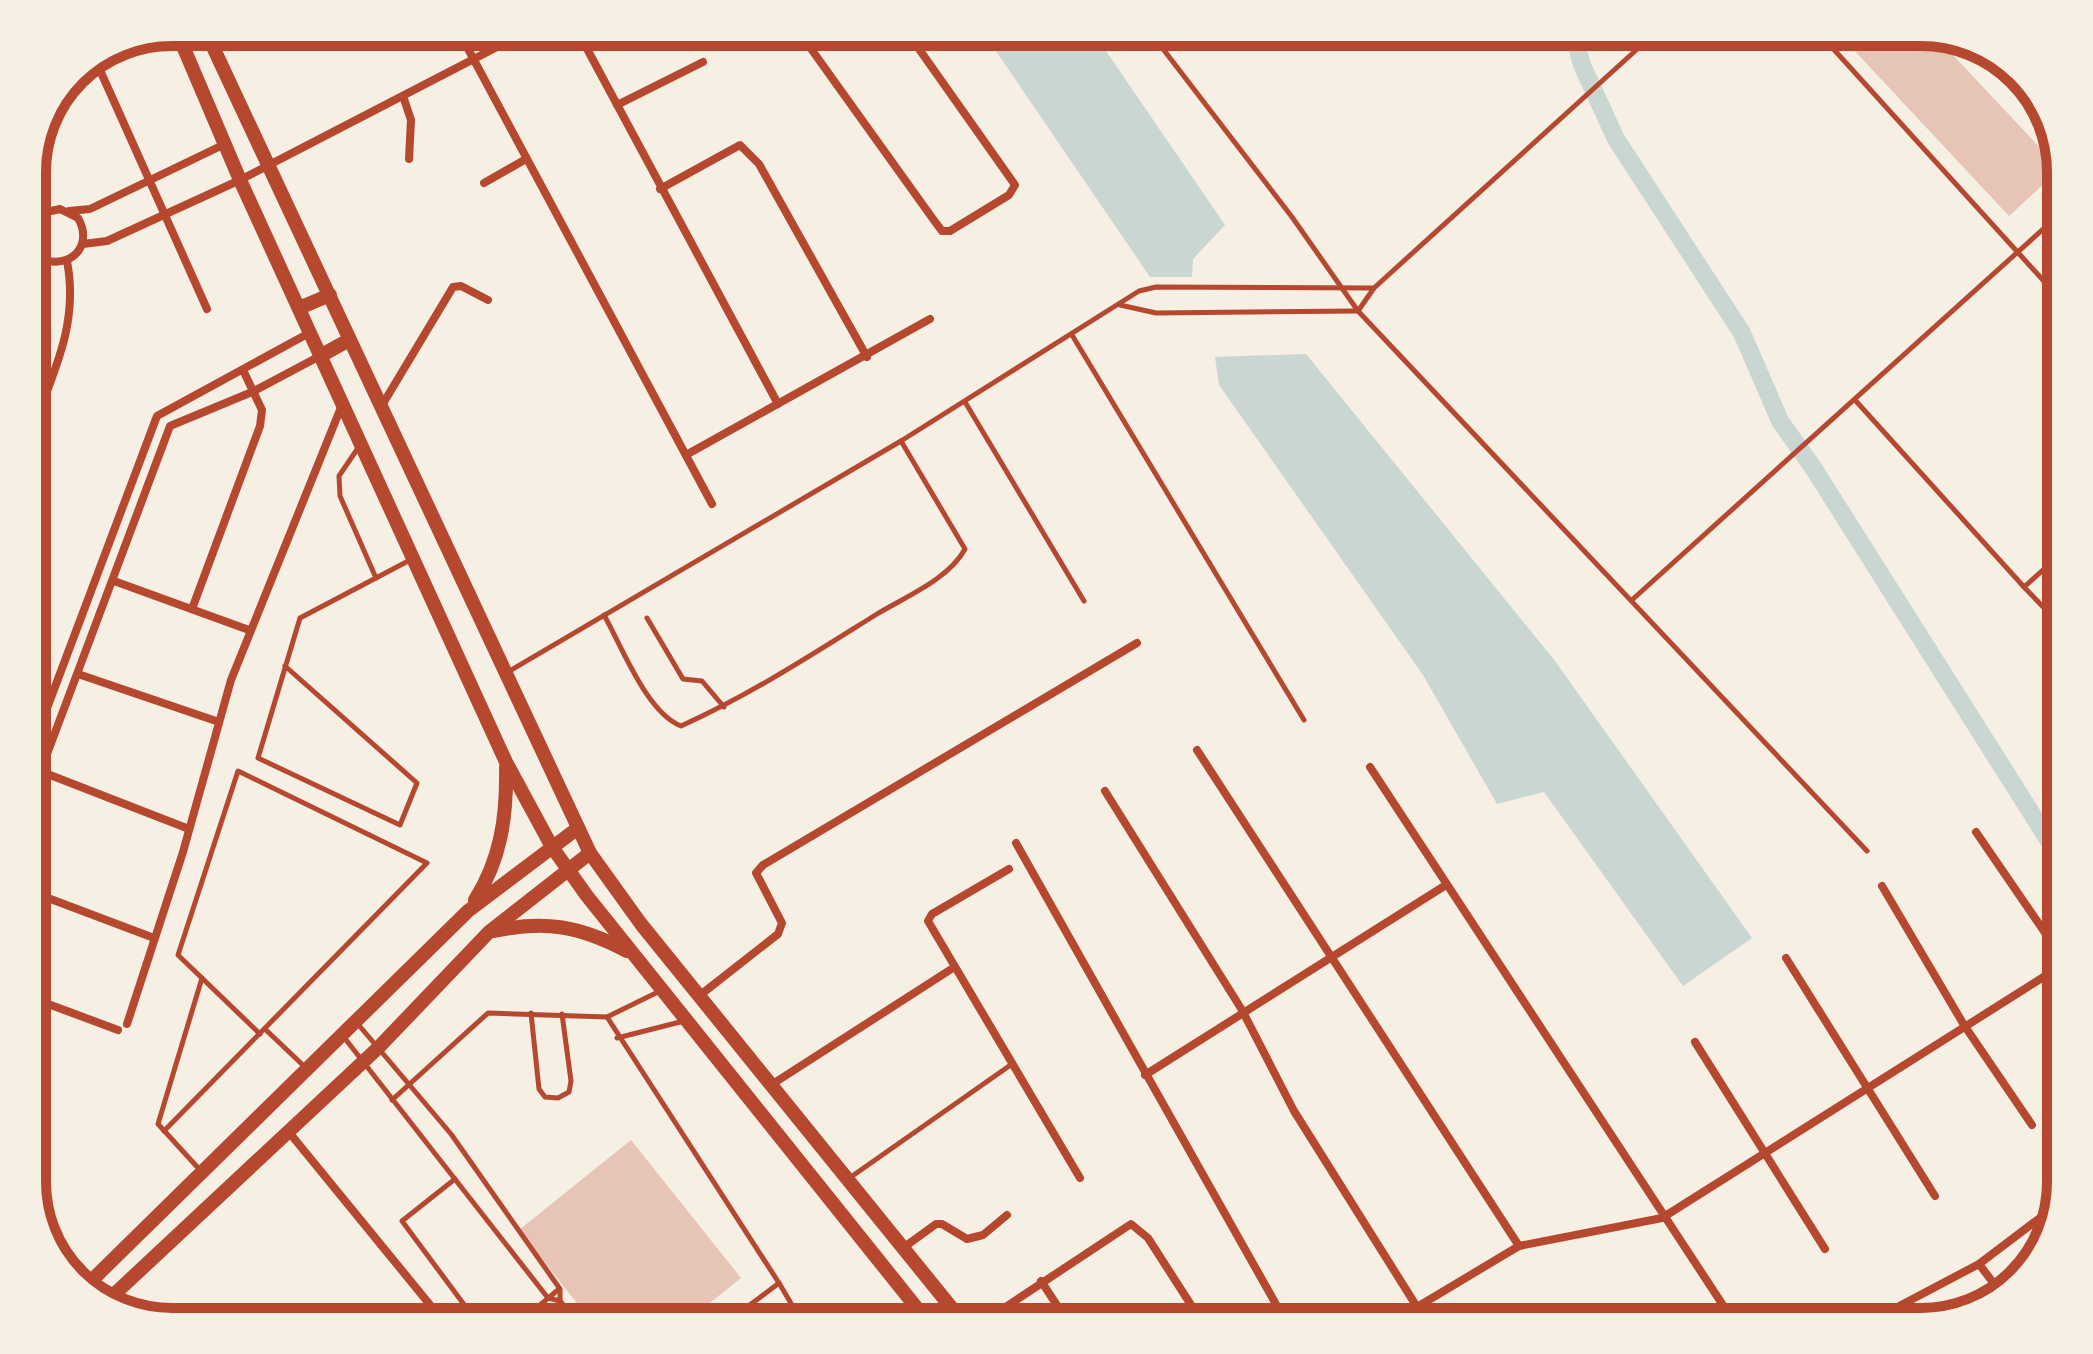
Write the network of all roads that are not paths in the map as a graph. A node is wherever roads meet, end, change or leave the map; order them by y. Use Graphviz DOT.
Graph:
graph roads {
  1 [pos="183,46"];
  2 [pos="212,46"];
  3 [pos="466,46"];
  4 [pos="500,46"];
  5 [pos="585,46"];
  6 [pos="809,46"];
  7 [pos="917,46"];
  8 [pos="1161,46"];
  9 [pos="1641,46"];
  10 [pos="1831,46"];
  11 [pos="473,61"];
  12 [pos="703,62"];
  13 [pos="100,69"];
  14 [pos="403,96"];
  15 [pos="617,105"];
  16 [pos="225,144"];
  17 [pos="409,159"];
  18 [pos="526,159"];
  19 [pos="267,166"];
  20 [pos="150,179"];
  21 [pos="240,180"];
  22 [pos="484,183"];
  23 [pos="660,189"];
  24 [pos="69,211"];
  25 [pos="46,212"];
  26 [pos="166,214"];
  27 [pos="2047,226"];
  28 [pos="83,244"];
  29 [pos="2018,253"];
  30 [pos="46,259"];
  31 [pos="67,261"];
  32 [pos="1341,285"];
  33 [pos="2047,285"];
  34 [pos="1374,288"];
  35 [pos="330,295"];
  36 [pos="488,300"];
  37 [pos="1120,305"];
  38 [pos="299,308"];
  39 [pos="207,309"];
  40 [pos="1358,311"];
  41 [pos="930,319"];
  42 [pos="311,332"];
  43 [pos="1072,335"];
  44 [pos="349,340"];
  45 [pos="320,356"];
  46 [pos="867,357"];
  47 [pos="243,370"];
  48 [pos="46,389"];
  49 [pos="252,392"];
  50 [pos="1855,400"];
  51 [pos="965,402"];
  52 [pos="342,404"];
  53 [pos="778,404"];
  54 [pos="381,408"];
  55 [pos="157,416"];
  56 [pos="170,426"];
  57 [pos="901,441"];
  58 [pos="361,444"];
  59 [pos="686,455"];
  60 [pos="712,504"];
  61 [pos="113,530"];
  62 [pos="130,536"];
  63 [pos="413,558"];
  64 [pos="2047,566"];
  65 [pos="376,578"];
  66 [pos="114,581"];
  67 [pos="2024,587"];
  68 [pos="1633,599"];
  69 [pos="1084,601"];
  70 [pos="192,609"];
  71 [pos="2047,611"];
  72 [pos="604,615"];
  73 [pos="647,618"];
  74 [pos="249,630"];
  75 [pos="1137,643"];
  76 [pos="285,666"];
  77 [pos="78,674"];
  78 [pos="504,674"];
  79 [pos="724,707"];
  80 [pos="46,710"];
  81 [pos="1304,720"];
  82 [pos="219,722"];
  83 [pos="46,747"];
  84 [pos="1197,750"];
  85 [pos="506,762"];
  86 [pos="1370,767"];
  87 [pos="46,774"];
  88 [pos="1105,791"];
  89 [pos="578,828"];
  90 [pos="189,829"];
  91 [pos="1976,832"];
  92 [pos="1016,843"];
  93 [pos="552,847"];
  94 [pos="1867,851"];
  95 [pos="590,853"];
  96 [pos="1009,869"];
  97 [pos="568,870"];
  98 [pos="1446,885"];
  99 [pos="1882,886"];
  100 [pos="46,897"];
  101 [pos="468,911"];
  102 [pos="489,932"];
  103 [pos="2047,936"];
  104 [pos="154,938"];
  105 [pos="634,955"];
  106 [pos="1332,957"];
  107 [pos="1786,958"];
  108 [pos="953,968"];
  109 [pos="2047,975"];
  110 [pos="202,978"];
  111 [pos="662,990"];
  112 [pos="699,996"];
  113 [pos="46,1003"];
  114 [pos="1242,1010"];
  115 [pos="531,1013"];
  116 [pos="562,1014"];
  117 [pos="607,1017"];
  118 [pos="685,1021"];
  119 [pos="357,1022"];
  120 [pos="127,1024"];
  121 [pos="1964,1025"];
  122 [pos="118,1030"];
  123 [pos="262,1031"];
  124 [pos="343,1035"];
  125 [pos="617,1038"];
  126 [pos="1695,1042"];
  127 [pos="379,1047"];
  128 [pos="363,1061"];
  129 [pos="1012,1064"];
  130 [pos="308,1070"];
  131 [pos="1145,1075"];
  132 [pos="411,1085"];
  133 [pos="770,1085"];
  134 [pos="1869,1087"];
  135 [pos="392,1100"];
  136 [pos="2032,1125"];
  137 [pos="164,1131"];
  138 [pos="288,1131"];
  139 [pos="1763,1154"];
  140 [pos="202,1172"];
  141 [pos="1080,1178"];
  142 [pos="455,1179"];
  143 [pos="848,1180"];
  144 [pos="1935,1196"];
  145 [pos="1007,1215"];
  146 [pos="2042,1216"];
  147 [pos="1662,1218"];
  148 [pos="1519,1246"];
  149 [pos="903,1248"];
  150 [pos="1825,1249"];
  151 [pos="1979,1264"];
  152 [pos="93,1279"];
  153 [pos="1041,1281"];
  154 [pos="779,1283"];
  155 [pos="1994,1284"];
  156 [pos="560,1289"];
  157 [pos="115,1294"];
  158 [pos="548,1298"];
  159 [pos="560,1301"];
  160 [pos="1417,1307"];
  161 [pos="433,1308"];
  162 [pos="467,1308"];
  163 [pos="536,1308"];
  164 [pos="566,1308"];
  165 [pos="746,1308"];
  166 [pos="794,1308"];
  167 [pos="917,1308"];
  168 [pos="952,1308"];
  169 [pos="1003,1308"];
  170 [pos="1059,1308"];
  171 [pos="1193,1308"];
  172 [pos="1278,1308"];
  173 [pos="1724,1308"];
  174 [pos="1896,1308"];
  1 -- 16 [label="main road"];
  2 -- 19 [label="main road"];
  3 -- 11 [label="street"];
  4 -- 11 [label="street"];
  5 -- 15 [label="street"];
  6 -- 7 [label="street"];
  8 -- 32 [label="lane"];
  9 -- 34 [label="lane"];
  10 -- 29 [label="lane"];
  11 -- 14 [label="street"];
  11 -- 18 [label="street"];
  12 -- 15 [label="street"];
  13 -- 20 [label="street"];
  14 -- 17 [label="street"];
  14 -- 19 [label="street"];
  15 -- 23 [label="street"];
  16 -- 20 [label="street"];
  16 -- 21 [label="main road"];
  18 -- 22 [label="street"];
  18 -- 59 [label="street"];
  19 -- 21 [label="street"];
  19 -- 35 [label="main road"];
  20 -- 24 [label="street"];
  20 -- 26 [label="street"];
  21 -- 26 [label="street"];
  21 -- 38 [label="main road"];
  23 -- 46 [label="street"];
  23 -- 53 [label="street"];
  24 -- 25 [label="street"];
  24 -- 28 [label="street"];
  26 -- 28 [label="street"];
  26 -- 39 [label="street"];
  27 -- 29 [label="lane"];
  28 -- 31 [label="street"];
  29 -- 33 [label="lane"];
  29 -- 50 [label="lane"];
  30 -- 31 [label="street"];
  31 -- 48 [label="street"];
  32 -- 34 [label="lane"];
  32 -- 37 [label="lane"];
  32 -- 40 [label="lane"];
  34 -- 40 [label="lane"];
  35 -- 38 [label="main road"];
  35 -- 44 [label="main road"];
  36 -- 54 [label="street"];
  37 -- 40 [label="lane"];
  37 -- 43 [label="lane"];
  38 -- 42 [label="main road"];
  40 -- 68 [label="lane"];
  41 -- 46 [label="street"];
  42 -- 45 [label="main road"];
  42 -- 47 [label="street"];
  43 -- 51 [label="lane"];
  43 -- 81 [label="lane"];
  44 -- 45 [label="main road"];
  44 -- 54 [label="main road"];
  45 -- 49 [label="street"];
  45 -- 52 [label="main road"];
  46 -- 53 [label="street"];
  47 -- 49 [label="street"];
  47 -- 55 [label="street"];
  49 -- 56 [label="street"];
  49 -- 70 [label="street"];
  50 -- 67 [label="lane"];
  50 -- 68 [label="lane"];
  51 -- 57 [label="lane"];
  51 -- 69 [label="lane"];
  52 -- 58 [label="main road"];
  52 -- 74 [label="street"];
  53 -- 59 [label="street"];
  54 -- 78 [label="main road"];
  55 -- 56 [label="street"];
  55 -- 61 [label="street"];
  56 -- 62 [label="street"];
  57 -- 72 [label="lane"];
  57 -- 79 [label="lane"];
  58 -- 63 [label="main road"];
  58 -- 65 [label="lane"];
  59 -- 60 [label="street"];
  61 -- 62 [label="street"];
  61 -- 80 [label="street"];
  62 -- 66 [label="street"];
  63 -- 65 [label="lane"];
  63 -- 85 [label="main road"];
  64 -- 67 [label="lane"];
  65 -- 76 [label="lane"];
  66 -- 70 [label="street"];
  66 -- 77 [label="street"];
  67 -- 71 [label="lane"];
  68 -- 94 [label="lane"];
  70 -- 74 [label="street"];
  72 -- 78 [label="lane"];
  72 -- 79 [label="lane"];
  73 -- 79 [label="lane"];
  74 -- 82 [label="street"];
  75 -- 112 [label="street"];
  76 -- 76 [label="lane"];
  77 -- 82 [label="street"];
  77 -- 83 [label="street"];
  78 -- 89 [label="main road"];
  82 -- 90 [label="street"];
  84 -- 106 [label="street"];
  85 -- 93 [label="main road"];
  85 -- 101 [label="main road"];
  86 -- 98 [label="street"];
  87 -- 90 [label="street"];
  88 -- 114 [label="street"];
  89 -- 93 [label="main road"];
  89 -- 95 [label="main road"];
  90 -- 104 [label="street"];
  91 -- 103 [label="street"];
  92 -- 131 [label="street"];
  93 -- 97 [label="main road"];
  93 -- 101 [label="main road"];
  95 -- 97 [label="main road"];
  95 -- 112 [label="main road"];
  96 -- 108 [label="street"];
  97 -- 102 [label="main road"];
  97 -- 105 [label="main road"];
  98 -- 106 [label="street"];
  98 -- 147 [label="street"];
  99 -- 121 [label="street"];
  100 -- 104 [label="street"];
  101 -- 119 [label="main road"];
  102 -- 105 [label="main road"];
  102 -- 127 [label="main road"];
  104 -- 120 [label="street"];
  105 -- 111 [label="main road"];
  106 -- 114 [label="street"];
  106 -- 148 [label="street"];
  107 -- 134 [label="street"];
  108 -- 129 [label="street"];
  108 -- 133 [label="street"];
  109 -- 121 [label="street"];
  110 -- 123 [label="lane"];
  110 -- 123 [label="lane"];
  110 -- 137 [label="lane"];
  111 -- 117 [label="lane"];
  111 -- 118 [label="main road"];
  112 -- 133 [label="main road"];
  113 -- 122 [label="street"];
  114 -- 131 [label="street"];
  114 -- 160 [label="street"];
  115 -- 116 [label="lane"];
  115 -- 116 [label="lane"];
  115 -- 132 [label="lane"];
  116 -- 117 [label="lane"];
  117 -- 125 [label="lane"];
  118 -- 125 [label="lane"];
  118 -- 167 [label="main road"];
  119 -- 124 [label="main road"];
  119 -- 127 [label="lane"];
  121 -- 134 [label="street"];
  121 -- 136 [label="street"];
  123 -- 130 [label="lane"];
  123 -- 137 [label="lane"];
  124 -- 128 [label="lane"];
  124 -- 130 [label="main road"];
  125 -- 154 [label="lane"];
  126 -- 139 [label="street"];
  127 -- 128 [label="main road"];
  127 -- 132 [label="lane"];
  128 -- 135 [label="lane"];
  128 -- 138 [label="main road"];
  129 -- 141 [label="street"];
  129 -- 143 [label="lane"];
  130 -- 140 [label="main road"];
  131 -- 172 [label="street"];
  132 -- 135 [label="lane"];
  132 -- 156 [label="lane"];
  133 -- 143 [label="main road"];
  134 -- 139 [label="street"];
  134 -- 144 [label="street"];
  135 -- 142 [label="lane"];
  137 -- 140 [label="lane"];
  138 -- 157 [label="main road"];
  138 -- 161 [label="street"];
  139 -- 147 [label="street"];
  139 -- 150 [label="street"];
  140 -- 152 [label="main road"];
  142 -- 158 [label="lane"];
  142 -- 162 [label="lane"];
  143 -- 149 [label="main road"];
  145 -- 149 [label="street"];
  146 -- 151 [label="street"];
  147 -- 148 [label="street"];
  147 -- 173 [label="street"];
  148 -- 160 [label="street"];
  149 -- 168 [label="main road"];
  151 -- 155 [label="street"];
  151 -- 174 [label="street"];
  153 -- 169 [label="street"];
  153 -- 170 [label="street"];
  153 -- 171 [label="street"];
  154 -- 165 [label="lane"];
  154 -- 166 [label="lane"];
  156 -- 158 [label="lane"];
  156 -- 159 [label="lane"];
  158 -- 159 [label="lane"];
  158 -- 163 [label="lane"];
  159 -- 164 [label="lane"];
}
